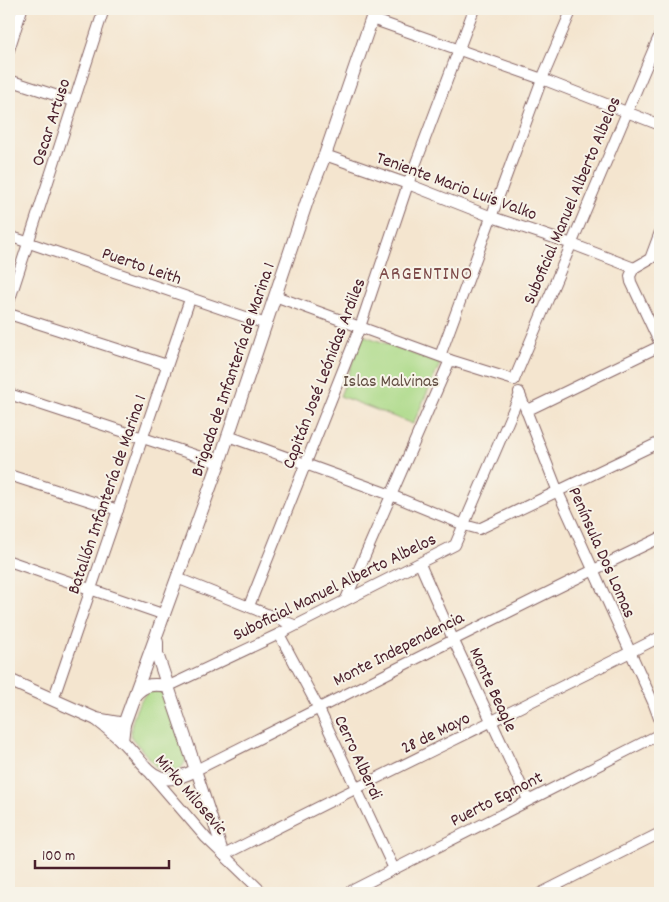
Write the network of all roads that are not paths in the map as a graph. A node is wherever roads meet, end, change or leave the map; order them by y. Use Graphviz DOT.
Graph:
graph roads {
  1 [pos="21,9"];
  2 [pos="104,9"];
  3 [pos="474,9"];
  4 [pos="572,9"];
  5 [pos="374,14"];
  6 [pos="660,34"];
  7 [pos="9,50"];
  8 [pos="459,50"];
  9 [pos="542,79"];
  10 [pos="9,80"];
  11 [pos="73,101"];
  12 [pos="626,112"];
  13 [pos="660,125"];
  14 [pos="325,155"];
  15 [pos="408,184"];
  16 [pos="492,217"];
  17 [pos="660,232"];
  18 [pos="9,236"];
  19 [pos="28,243"];
  20 [pos="572,244"];
  21 [pos="660,253"];
  22 [pos="650,258"];
  23 [pos="634,268"];
  24 [pos="275,296"];
  25 [pos="190,299"];
  26 [pos="9,302"];
  27 [pos="9,314"];
  28 [pos="266,324"];
  29 [pos="360,327"];
  30 [pos="660,345"];
  31 [pos="445,358"];
  32 [pos="167,365"];
  33 [pos="514,380"];
  34 [pos="9,394"];
  35 [pos="520,394"];
  36 [pos="526,412"];
  37 [pos="228,436"];
  38 [pos="143,438"];
  39 [pos="660,442"];
  40 [pos="219,463"];
  41 [pos="306,464"];
  42 [pos="9,475"];
  43 [pos="558,492"];
  44 [pos="391,495"];
  45 [pos="118,510"];
  46 [pos="464,525"];
  47 [pos="660,538"];
  48 [pos="9,561"];
  49 [pos="420,564"];
  50 [pos="592,570"];
  51 [pos="177,578"];
  52 [pos="91,589"];
  53 [pos="346,599"];
  54 [pos="249,606"];
  55 [pos="165,615"];
  56 [pos="294,625"];
  57 [pos="158,634"];
  58 [pos="279,634"];
  59 [pos="660,637"];
  60 [pos="453,639"];
  61 [pos="631,652"];
  62 [pos="9,680"];
  63 [pos="168,686"];
  64 [pos="135,696"];
  65 [pos="53,700"];
  66 [pos="319,709"];
  67 [pos="96,719"];
  68 [pos="660,721"];
  69 [pos="492,722"];
  70 [pos="124,724"];
  71 [pos="660,734"];
  72 [pos="122,741"];
  73 [pos="196,770"];
  74 [pos="150,773"];
  75 [pos="356,788"];
  76 [pos="528,800"];
  77 [pos="660,833"];
  78 [pos="224,856"];
  79 [pos="394,869"];
  80 [pos="263,893"];
  81 [pos="347,893"];
  82 [pos="541,893"];
  1 -- 7 [label="street"];
  2 -- 11 [label="street, Oscar Artuso"];
  3 -- 8 [label="street, Capitán José Leónidas Ardiles"];
  4 -- 9 [label="street"];
  5 -- 8 [label="street"];
  5 -- 14 [label="street, Brigada de Infantería de Marina 1"];
  6 -- 12 [label="street, Suboficial Manuel Alberto Albelos"];
  8 -- 9 [label="street"];
  8 -- 15 [label="street, Capitán José Leónidas Ardiles"];
  9 -- 12 [label="street"];
  9 -- 16 [label="street"];
  10 -- 11 [label="street"];
  11 -- 19 [label="street, Oscar Artuso"];
  12 -- 13 [label="street"];
  12 -- 20 [label="street, Suboficial Manuel Alberto Albelos"];
  14 -- 15 [label="street, Teniente Mario Luis Valko"];
  14 -- 24 [label="street, Brigada de Infantería de Marina 1"];
  15 -- 16 [label="street, Teniente Mario Luis Valko"];
  15 -- 29 [label="street, Capitán José Leónidas Ardiles"];
  16 -- 20 [label="street, Teniente Mario Luis Valko"];
  16 -- 31 [label="street"];
  17 -- 22 [label="street"];
  18 -- 19 [label="street, Puerto Leith"];
  19 -- 25 [label="street, Puerto Leith"];
  19 -- 26 [label="street, Oscar Artuso"];
  20 -- 23 [label="street, Teniente Mario Luis Valko"];
  20 -- 33 [label="street, Suboficial Manuel Alberto Albelos"];
  21 -- 22 [label="street"];
  22 -- 23 [label="street"];
  23 -- 30 [label="street"];
  24 -- 28 [label="street, Brigada de Infantería de Marina 1"];
  24 -- 29 [label="street"];
  25 -- 28 [label="street, Puerto Leith"];
  25 -- 32 [label="street, Batallón Infantería de Marina 1"];
  27 -- 32 [label="street"];
  28 -- 37 [label="street, Brigada de Infantería de Marina 1"];
  29 -- 31 [label="street"];
  29 -- 41 [label="street, Capitán José Leónidas Ardiles"];
  30 -- 36 [label="street"];
  31 -- 33 [label="street"];
  31 -- 44 [label="street"];
  32 -- 38 [label="street, Batallón Infantería de Marina 1"];
  33 -- 35 [label="street, Península Dos Lomas"];
  34 -- 38 [label="street"];
  35 -- 36 [label="street, Península Dos Lomas"];
  35 -- 46 [label="street, Suboficial Manuel Alberto Albelos"];
  36 -- 43 [label="street, Península Dos Lomas"];
  37 -- 40 [label="street, Brigada de Infantería de Marina 1"];
  37 -- 41 [label="street"];
  38 -- 40 [label="street"];
  38 -- 45 [label="street, Batallón Infantería de Marina 1"];
  39 -- 43 [label="street"];
  40 -- 51 [label="street, Brigada de Infantería de Marina 1"];
  41 -- 44 [label="street"];
  41 -- 54 [label="street, Capitán José Leónidas Ardiles"];
  42 -- 45 [label="street"];
  43 -- 46 [label="street"];
  43 -- 50 [label="street, Península Dos Lomas"];
  44 -- 46 [label="street"];
  44 -- 53 [label="street"];
  45 -- 52 [label="street, Batallón Infantería de Marina 1"];
  46 -- 49 [label="street, Suboficial Manuel Alberto Albelos"];
  47 -- 50 [label="street, Monte Independencia"];
  48 -- 52 [label="street"];
  49 -- 53 [label="street, Suboficial Manuel Alberto Albelos"];
  49 -- 60 [label="street, Monte Beagle"];
  50 -- 60 [label="street, Monte Independencia"];
  50 -- 61 [label="street, Península Dos Lomas"];
  51 -- 54 [label="street"];
  51 -- 55 [label="street, Brigada de Infantería de Marina 1"];
  52 -- 55 [label="street"];
  52 -- 65 [label="street, Batallón Infantería de Marina 1"];
  53 -- 56 [label="street, Suboficial Manuel Alberto Albelos"];
  54 -- 56 [label="street"];
  55 -- 57 [label="street, Brigada de Infantería de Marina 1"];
  56 -- 58 [label="street, Suboficial Manuel Alberto Albelos"];
  57 -- 63 [label="street"];
  57 -- 64 [label="street, Brigada de Infantería de Marina 1"];
  58 -- 63 [label="street, Suboficial Manuel Alberto Albelos"];
  58 -- 66 [label="street, Cerro Alberdi"];
  59 -- 61 [label="street, 28 de Mayo"];
  60 -- 66 [label="street, Monte Independencia"];
  60 -- 69 [label="street, Monte Beagle"];
  61 -- 68 [label="street, Península Dos Lomas"];
  61 -- 69 [label="street, 28 de Mayo"];
  62 -- 65 [label="street, Mirko Milosevic"];
  63 -- 64 [label="street, Suboficial Manuel Alberto Albelos"];
  63 -- 73 [label="street"];
  64 -- 70 [label="street, Brigada de Infantería de Marina 1"];
  65 -- 67 [label="street, Mirko Milosevic"];
  66 -- 73 [label="street, Monte Independencia"];
  66 -- 75 [label="street, Cerro Alberdi"];
  67 -- 70 [label="street, Mirko Milosevic"];
  67 -- 72 [label="street, Mirko Milosevic"];
  69 -- 75 [label="street, 28 de Mayo"];
  69 -- 76 [label="street, Monte Beagle"];
  70 -- 72 [label="street, Brigada de Infantería de Marina 1"];
  71 -- 76 [label="street, Puerto Egmont"];
  72 -- 74 [label="street, Mirko Milosevic"];
  73 -- 74 [label="street, Monte Independencia"];
  73 -- 78 [label="street"];
  74 -- 78 [label="street, Mirko Milosevic"];
  75 -- 78 [label="street, 28 de Mayo"];
  75 -- 79 [label="street, Cerro Alberdi"];
  76 -- 79 [label="street, Puerto Egmont"];
  77 -- 82 [label="street"];
  78 -- 80 [label="street, Mirko Milosevic"];
  79 -- 81 [label="street, Puerto Egmont"];
}
